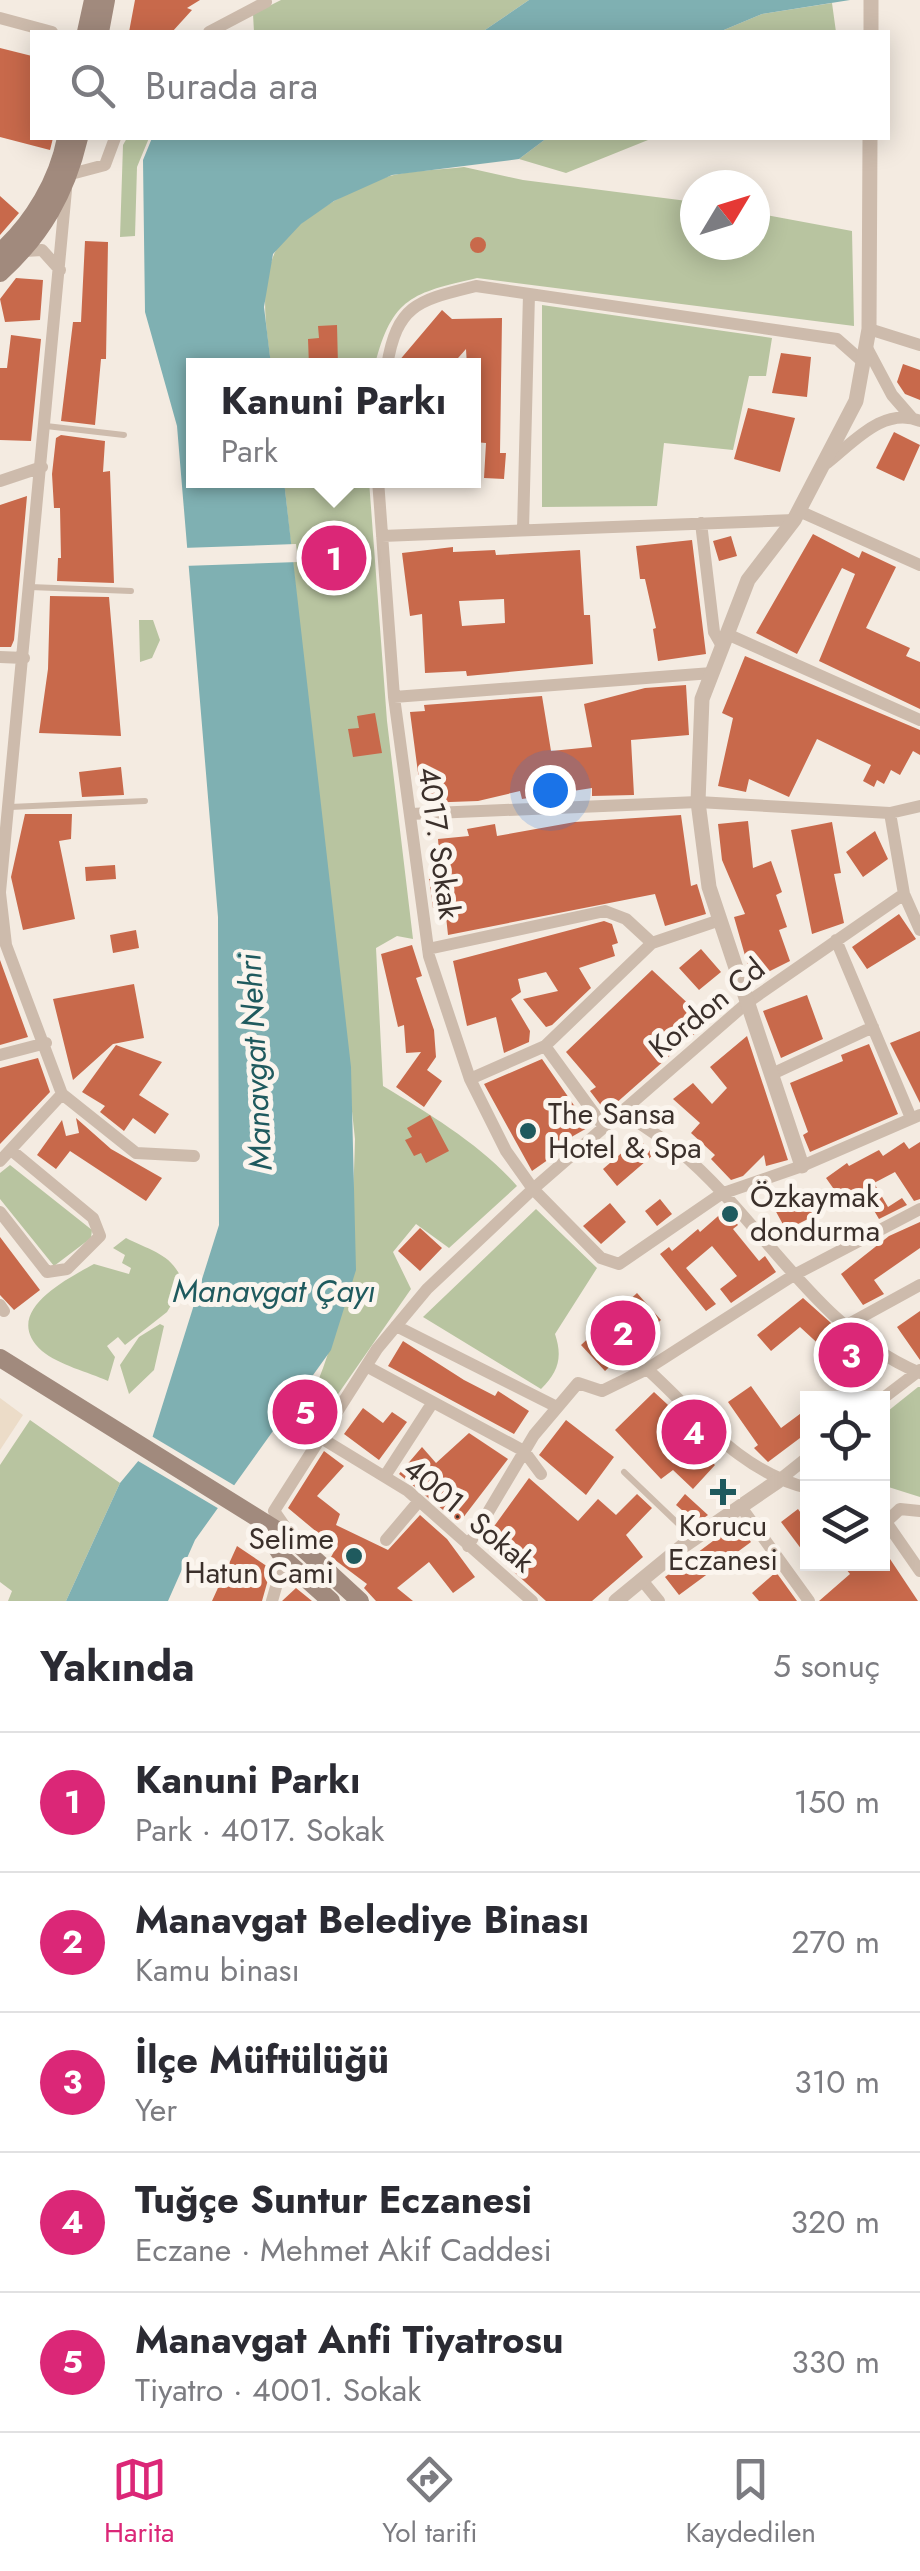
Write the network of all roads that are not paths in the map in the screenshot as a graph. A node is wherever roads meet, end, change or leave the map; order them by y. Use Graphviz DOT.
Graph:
graph roads {
  1 [pos="93,0"];
  2 [pos="106,0"];
  3 [pos="872,0"];
  4 [pos="266,1"];
  5 [pos="0,18"];
  6 [pos="45,30"];
  7 [pos="86,30"];
  8 [pos="100,30"];
  9 [pos="212,30"];
  10 [pos="871,30"];
  11 [pos="65,140"];
  12 [pos="78,140"];
  13 [pos="113,140"];
  14 [pos="870,140"];
  15 [pos="69,178"];
  16 [pos="25,250"];
  17 [pos="0,252"];
  18 [pos="60,270"];
  19 [pos="0,273"];
  20 [pos="529,294"];
  21 [pos="920,345"];
  22 [pos="866,346"];
  23 [pos="388,358"];
  24 [pos="916,420"];
  25 [pos="45,426"];
  26 [pos="124,435"];
  27 [pos="827,462"];
  28 [pos="42,468"];
  29 [pos="0,481"];
  30 [pos="379,488"];
  31 [pos="796,515"];
  32 [pos="701,523"];
  33 [pos="523,530"];
  34 [pos="382,536"];
  35 [pos="920,565"];
  36 [pos="30,588"];
  37 [pos="131,591"];
  38 [pos="725,640"];
  39 [pos="0,658"];
  40 [pos="24,658"];
  41 [pos="712,673"];
  42 [pos="394,697"];
  43 [pos="920,720"];
  44 [pos="7,799"];
  45 [pos="144,801"];
  46 [pos="698,802"];
  47 [pos="920,806"];
  48 [pos="890,813"];
  49 [pos="410,814"];
  50 [pos="0,893"];
  51 [pos="904,894"];
  52 [pos="720,920"];
  53 [pos="2,928"];
  54 [pos="920,930"];
  55 [pos="836,940"];
  56 [pos="652,944"];
  57 [pos="428,949"];
  58 [pos="748,1002"];
  59 [pos="873,1028"];
  60 [pos="46,1043"];
  61 [pos="545,1046"];
  62 [pos="0,1055"];
  63 [pos="772,1074"];
  64 [pos="470,1079"];
  65 [pos="62,1094"];
  66 [pos="622,1112"];
  67 [pos="916,1116"];
  68 [pos="604,1128"];
  69 [pos="11,1150"];
  70 [pos="194,1156"];
  71 [pos="0,1160"];
  72 [pos="802,1166"];
  73 [pos="533,1189"];
  74 [pos="721,1194"];
  75 [pos="920,1209"];
  76 [pos="0,1212"];
  77 [pos="794,1275"];
  78 [pos="920,1285"];
  79 [pos="847,1324"];
  80 [pos="396,1326"];
  81 [pos="0,1358"];
  82 [pos="366,1366"];
  83 [pos="0,1367"];
  84 [pos="647,1369"];
  85 [pos="919,1372"];
  86 [pos="890,1392"];
  87 [pos="431,1405"];
  88 [pos="557,1407"];
  89 [pos="87,1413"];
  90 [pos="321,1438"];
  91 [pos="524,1451"];
  92 [pos="800,1463"];
  93 [pos="624,1472"];
  94 [pos="541,1474"];
  95 [pos="384,1476"];
  96 [pos="778,1481"];
  97 [pos="800,1483"];
  98 [pos="419,1501"];
  99 [pos="741,1507"];
  100 [pos="920,1511"];
  101 [pos="890,1516"];
  102 [pos="258,1520"];
  103 [pos="890,1528"];
  104 [pos="694,1539"];
  105 [pos="386,1540"];
  106 [pos="296,1542"];
  107 [pos="468,1546"];
  108 [pos="284,1560"];
  109 [pos="920,1571"];
  110 [pos="641,1579"];
  111 [pos="272,1601"];
  112 [pos="331,1601"];
  113 [pos="360,1601"];
  114 [pos="532,1601"];
  115 [pos="616,1601"];
  116 [pos="659,1601"];
  117 [pos="809,1601"];
  1 -- 7 [label="main road"];
  2 -- 8 [label="main road"];
  3 -- 10 [label="street"];
  4 -- 9 [label="street"];
  5 -- 6 [label="street"];
  11 -- 17 [label="main road"];
  12 -- 15 [label="main road"];
  13 -- 15 [label="street"];
  14 -- 22 [label="street"];
  15 -- 16 [label="main road"];
  15 -- 18 [label="street"];
  16 -- 18 [label="street"];
  16 -- 19 [label="main road"];
  18 -- 25 [label="street"];
  20 -- 22 [label="street"];
  20 -- 23 [label="street"];
  20 -- 33 [label="street"];
  21 -- 22 [label="street"];
  22 -- 24 [label="street"];
  22 -- 27 [label="street"];
  24 -- 27 [label="street"];
  25 -- 26 [label="lane"];
  25 -- 28 [label="street"];
  27 -- 31 [label="street"];
  28 -- 29 [label="street"];
  28 -- 36 [label="street"];
  30 -- 34 [label="street, 4017. Sokak"];
  31 -- 32 [label="street"];
  31 -- 35 [label="street"];
  31 -- 38 [label="street"];
  32 -- 33 [label="street"];
  32 -- 38 [label="street"];
  33 -- 34 [label="street"];
  34 -- 42 [label="street, 4017. Sokak"];
  36 -- 37 [label="lane"];
  36 -- 40 [label="street"];
  38 -- 41 [label="street"];
  38 -- 43 [label="street"];
  39 -- 40 [label="street"];
  40 -- 44 [label="street"];
  41 -- 42 [label="street"];
  41 -- 46 [label="street"];
  42 -- 49 [label="street, 4017. Sokak"];
  44 -- 45 [label="lane"];
  44 -- 50 [label="street"];
  46 -- 48 [label="street"];
  46 -- 49 [label="street"];
  46 -- 52 [label="street"];
  47 -- 48 [label="street"];
  48 -- 51 [label="street"];
  49 -- 57 [label="street, 4017. Sokak"];
  50 -- 53 [label="street"];
  51 -- 54 [label="street"];
  51 -- 55 [label="street, Kordon Cd"];
  52 -- 56 [label="street"];
  52 -- 58 [label="street"];
  53 -- 60 [label="street"];
  55 -- 58 [label="street, Kordon Cd"];
  55 -- 59 [label="street"];
  56 -- 57 [label="street"];
  56 -- 61 [label="street"];
  57 -- 64 [label="street, 4017. Sokak"];
  58 -- 63 [label="street"];
  58 -- 66 [label="street, Kordon Cd"];
  59 -- 63 [label="street"];
  59 -- 67 [label="street"];
  60 -- 62 [label="street"];
  60 -- 65 [label="street"];
  61 -- 64 [label="street"];
  61 -- 68 [label="street"];
  63 -- 72 [label="street"];
  64 -- 73 [label="street, 4017. Sokak"];
  65 -- 69 [label="street"];
  65 -- 70 [label="street"];
  66 -- 68 [label="street, Kordon Cd"];
  66 -- 74 [label="street"];
  67 -- 72 [label="street"];
  68 -- 73 [label="street, Kordon Cd"];
  69 -- 71 [label="street"];
  69 -- 76 [label="street"];
  72 -- 74 [label="street"];
  73 -- 74 [label="street, 4017. Sokak"];
  73 -- 80 [label="street, Kordon Cd"];
  74 -- 77 [label="street"];
  75 -- 77 [label="street"];
  77 -- 79 [label="street"];
  77 -- 84 [label="street"];
  78 -- 79 [label="street"];
  79 -- 85 [label="street"];
  80 -- 82 [label="street, Kordon Cd"];
  80 -- 88 [label="street"];
  81 -- 89 [label="main road"];
  82 -- 87 [label="street"];
  82 -- 90 [label="street, Kordon Cd"];
  83 -- 89 [label="main road"];
  84 -- 88 [label="street"];
  84 -- 96 [label="street"];
  85 -- 86 [label="street"];
  87 -- 91 [label="street"];
  87 -- 95 [label="street"];
  88 -- 91 [label="street"];
  89 -- 102 [label="main road"];
  90 -- 95 [label="street, 4001. Sokak"];
  90 -- 106 [label="street, Kordon Cd"];
  91 -- 94 [label="street"];
  91 -- 107 [label="street"];
  92 -- 96 [label="street"];
  93 -- 104 [label="lane"];
  95 -- 98 [label="street, 4001. Sokak"];
  96 -- 97 [label="street"];
  96 -- 99 [label="street"];
  98 -- 105 [label="street"];
  98 -- 107 [label="street, 4001. Sokak"];
  99 -- 104 [label="street"];
  99 -- 117 [label="street"];
  100 -- 101 [label="street"];
  102 -- 106 [label="main road"];
  102 -- 108 [label="main road"];
  103 -- 109 [label="street"];
  104 -- 110 [label="street"];
  106 -- 113 [label="main road"];
  107 -- 114 [label="street, 4001. Sokak"];
  108 -- 111 [label="street"];
  108 -- 112 [label="main road"];
  110 -- 115 [label="street"];
  110 -- 116 [label="street"];
}
